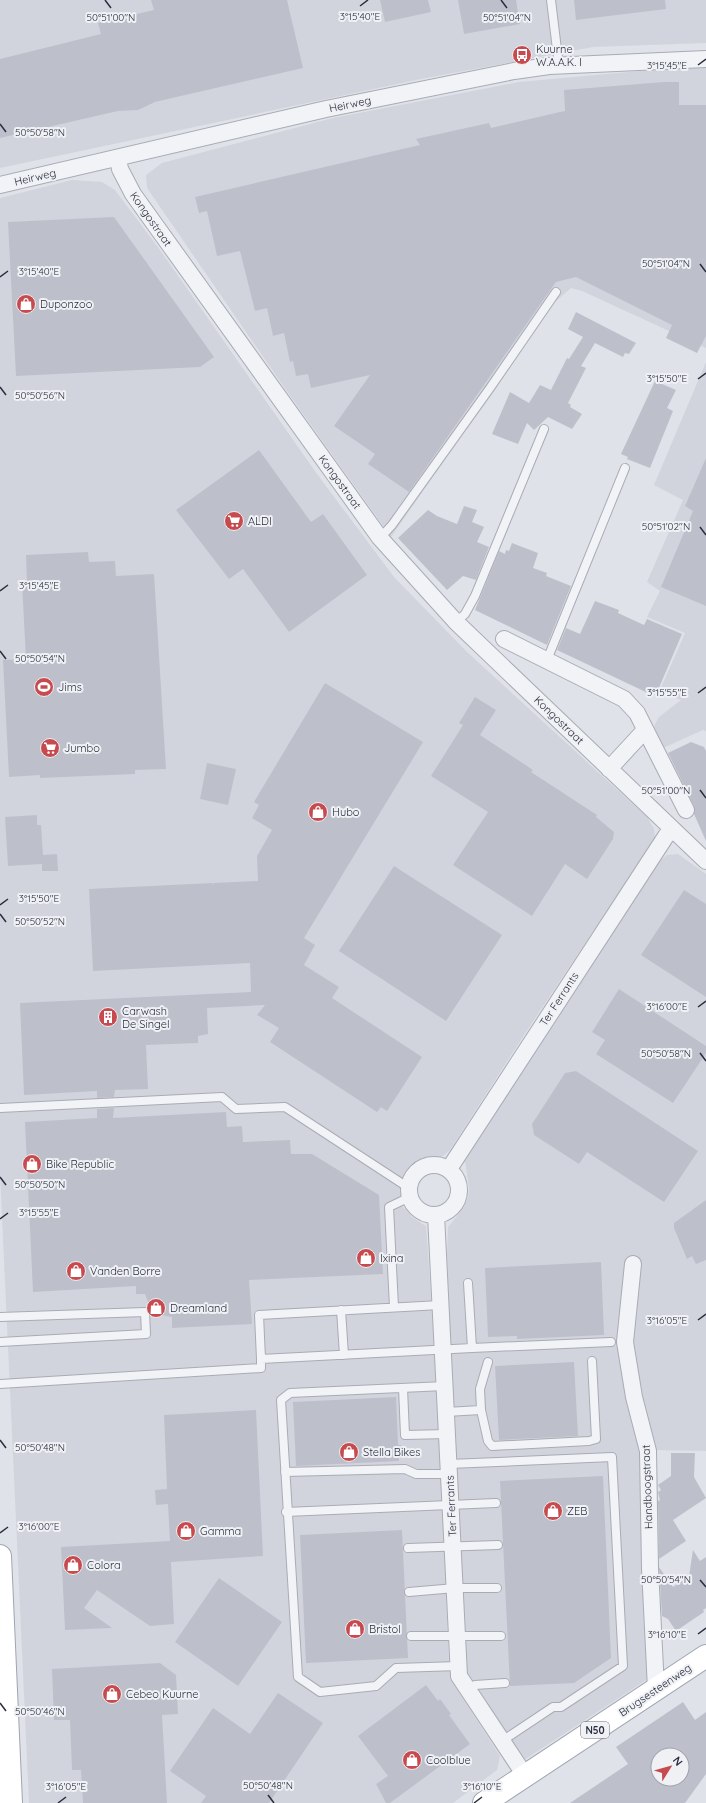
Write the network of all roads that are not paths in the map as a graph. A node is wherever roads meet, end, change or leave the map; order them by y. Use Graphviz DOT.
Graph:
graph roads {
  1 [pos="551,0"];
  2 [pos="706,58"];
  3 [pos="559,66"];
  4 [pos="118,158"];
  5 [pos="0,185"];
  6 [pos="556,292"];
  7 [pos="544,429"];
  8 [pos="625,468"];
  9 [pos="380,538"];
  10 [pos="456,622"];
  11 [pos="504,638"];
  12 [pos="547,660"];
  13 [pos="645,730"];
  14 [pos="609,770"];
  15 [pos="686,810"];
  16 [pos="672,830"];
  17 [pos="706,861"];
  18 [pos="0,1108"];
  19 [pos="449,1169"];
  20 [pos="409,1192"];
  21 [pos="436,1215"];
  22 [pos="633,1264"];
  23 [pos="468,1283"];
  24 [pos="440,1305"];
  25 [pos="394,1308"];
  26 [pos="341,1310"];
  27 [pos="0,1317"];
  28 [pos="0,1342"];
  29 [pos="611,1342"];
  30 [pos="472,1348"];
  31 [pos="443,1349"];
  32 [pos="344,1354"];
  33 [pos="261,1359"];
  34 [pos="592,1361"];
  35 [pos="488,1362"];
  36 [pos="0,1384"];
  37 [pos="445,1386"];
  38 [pos="403,1388"];
  39 [pos="481,1410"];
  40 [pos="446,1412"];
  41 [pos="447,1434"];
  42 [pos="449,1469"];
  43 [pos="285,1472"];
  44 [pos="496,1503"];
  45 [pos="450,1505"];
  46 [pos="286,1512"];
  47 [pos="498,1545"];
  48 [pos="453,1546"];
  49 [pos="408,1548"];
  50 [pos="0,1556"];
  51 [pos="455,1588"];
  52 [pos="497,1588"];
  53 [pos="409,1592"];
  54 [pos="411,1636"];
  55 [pos="502,1636"];
  56 [pos="457,1637"];
  57 [pos="706,1656"];
  58 [pos="459,1666"];
  59 [pos="505,1683"];
  60 [pos="656,1689"];
  61 [pos="469,1690"];
  62 [pos="502,1741"];
  63 [pos="526,1777"];
  64 [pos="12,1803"];
  65 [pos="484,1803"];
  1 -- 3 [label="lane"];
  2 -- 3 [label="street, Heirweg"];
  3 -- 4 [label="street, Heirweg"];
  4 -- 5 [label="street, Heirweg"];
  4 -- 9 [label="street, Kongostraat"];
  6 -- 9 [label="lane"];
  7 -- 10 [label="lane"];
  8 -- 12 [label="lane"];
  9 -- 10 [label="street, Kongostraat"];
  10 -- 14 [label="street, Kongostraat"];
  11 -- 12 [label="street"];
  12 -- 13 [label="street"];
  13 -- 14 [label="street"];
  13 -- 15 [label="street"];
  14 -- 16 [label="street, Kongostraat"];
  16 -- 17 [label="street, Kongostraat"];
  16 -- 19 [label="street, Ter Ferrants"];
  18 -- 20 [label="lane"];
  19 -- 20 [label="street"];
  19 -- 21 [label="street"];
  20 -- 21 [label="street"];
  20 -- 25 [label="lane"];
  21 -- 24 [label="street, Ter Ferrants"];
  22 -- 60 [label="street, Handboogstraat"];
  23 -- 30 [label="lane"];
  24 -- 25 [label="lane"];
  24 -- 31 [label="street, Ter Ferrants"];
  25 -- 26 [label="lane"];
  26 -- 32 [label="lane"];
  26 -- 33 [label="lane"];
  27 -- 28 [label="lane"];
  29 -- 30 [label="lane"];
  30 -- 31 [label="lane"];
  31 -- 32 [label="lane"];
  31 -- 37 [label="street, Ter Ferrants"];
  32 -- 33 [label="lane"];
  33 -- 36 [label="lane"];
  34 -- 39 [label="lane"];
  35 -- 39 [label="lane"];
  37 -- 38 [label="lane"];
  37 -- 40 [label="street, Ter Ferrants"];
  38 -- 41 [label="lane"];
  38 -- 43 [label="lane"];
  39 -- 40 [label="lane"];
  40 -- 41 [label="street, Ter Ferrants"];
  41 -- 42 [label="street, Ter Ferrants"];
  42 -- 43 [label="lane"];
  42 -- 45 [label="street, Ter Ferrants"];
  42 -- 62 [label="lane"];
  43 -- 46 [label="lane"];
  44 -- 45 [label="lane"];
  45 -- 46 [label="lane"];
  45 -- 48 [label="street, Ter Ferrants"];
  46 -- 58 [label="lane"];
  47 -- 48 [label="lane"];
  48 -- 49 [label="lane"];
  48 -- 51 [label="street, Ter Ferrants"];
  50 -- 64 [label="main road"];
  51 -- 52 [label="lane"];
  51 -- 53 [label="lane"];
  51 -- 56 [label="street, Ter Ferrants"];
  54 -- 56 [label="lane"];
  55 -- 56 [label="lane"];
  56 -- 58 [label="street, Ter Ferrants"];
  57 -- 60 [label="main road, Brugsesteenweg / N50"];
  58 -- 61 [label="street, Ter Ferrants"];
  59 -- 61 [label="lane"];
  60 -- 63 [label="main road, Brugsesteenweg / N50"];
  61 -- 62 [label="street, Ter Ferrants"];
  62 -- 63 [label="street, Ter Ferrants"];
  63 -- 65 [label="main road, Brugsesteenweg / N50"];
}
